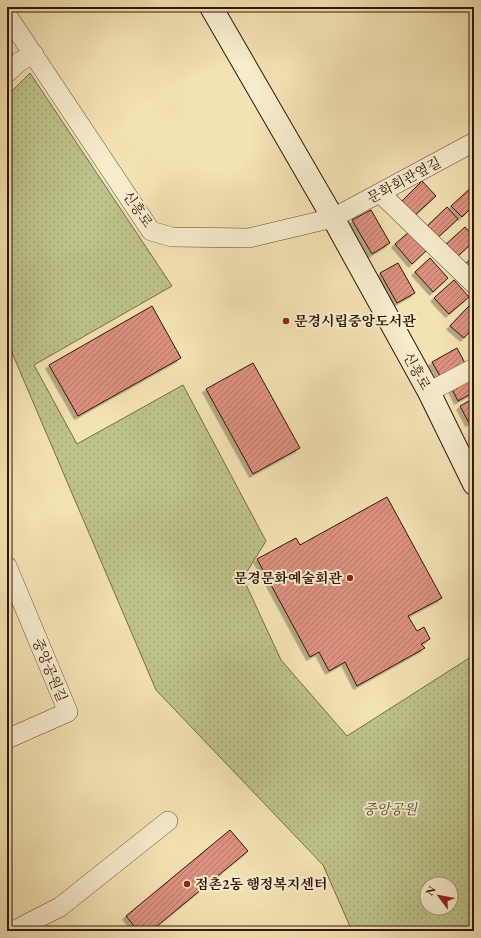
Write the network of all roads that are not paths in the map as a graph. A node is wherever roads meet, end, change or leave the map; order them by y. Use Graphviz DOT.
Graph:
graph roads {
  1 [pos="211,7"];
  2 [pos="7,14"];
  3 [pos="34,54"];
  4 [pos="7,73"];
  5 [pos="474,142"];
  6 [pos="380,193"];
  7 [pos="333,218"];
  8 [pos="474,284"];
  9 [pos="474,368"];
  10 [pos="429,392"];
  11 [pos="474,484"];
  12 [pos="7,566"];
  13 [pos="7,739"];
  14 [pos="168,821"];
  15 [pos="13,931"];
  1 -- 7 [label="street, 신흥로"];
  2 -- 3 [label="street, 신흥로"];
  3 -- 4 [label="street"];
  3 -- 7 [label="street, 신흥로"];
  5 -- 6 [label="street, 문화회관옆길"];
  6 -- 7 [label="street, 문화회관옆길"];
  6 -- 8 [label="street"];
  7 -- 10 [label="street, 신흥로"];
  9 -- 10 [label="street"];
  10 -- 11 [label="street, 신흥로"];
  12 -- 13 [label="street, 중앙공원길"];
  14 -- 15 [label="street"];
}
